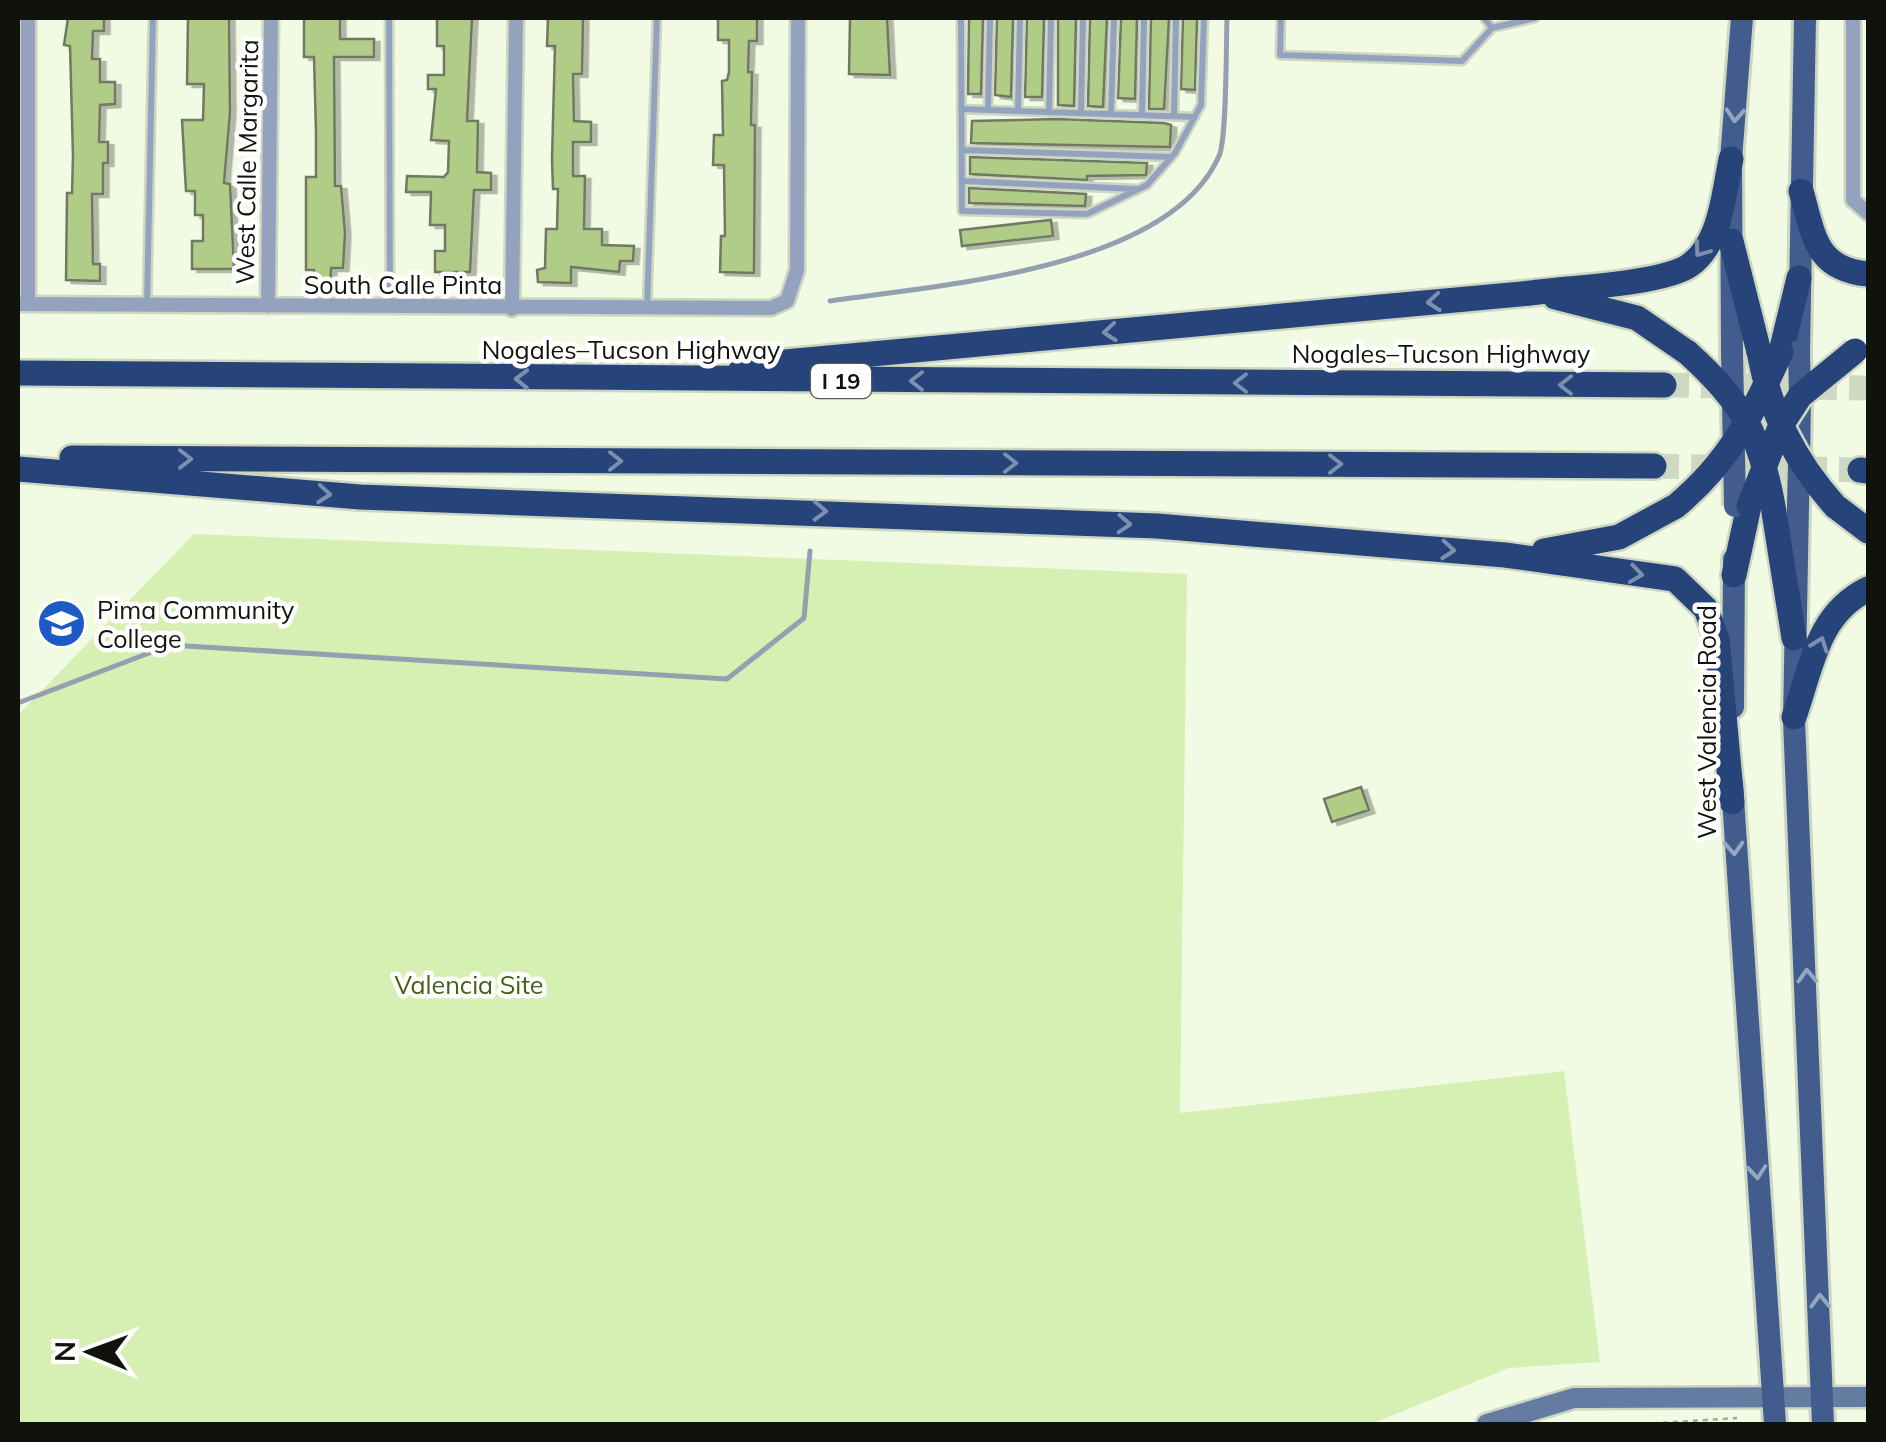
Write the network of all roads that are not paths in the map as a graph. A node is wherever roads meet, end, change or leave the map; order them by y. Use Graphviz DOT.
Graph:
graph roads {
  1 [pos="28,18"];
  2 [pos="153,18"];
  3 [pos="271,18"];
  4 [pos="390,18"];
  5 [pos="516,18"];
  6 [pos="658,18"];
  7 [pos="798,18"];
  8 [pos="961,18"];
  9 [pos="990,18"];
  10 [pos="1020,18"];
  11 [pos="1051,18"];
  12 [pos="1083,18"];
  13 [pos="1114,18"];
  14 [pos="1144,18"];
  15 [pos="1176,18"];
  16 [pos="1204,18"];
  17 [pos="1280,18"];
  18 [pos="1484,18"];
  19 [pos="1535,18"];
  20 [pos="1742,18"];
  21 [pos="1805,18"];
  22 [pos="1853,18"];
  23 [pos="1492,28"];
  24 [pos="961,109"];
  25 [pos="988,110"];
  26 [pos="1018,111"];
  27 [pos="1049,112"];
  28 [pos="1082,113"];
  29 [pos="1111,114"];
  30 [pos="1142,115"];
  31 [pos="1174,116"];
  32 [pos="1195,117"];
  33 [pos="962,150"];
  34 [pos="1172,156"];
  35 [pos="1732,159"];
  36 [pos="962,181"];
  37 [pos="1137,189"];
  38 [pos="1802,190"];
  39 [pos="1868,213"];
  40 [pos="1732,241"];
  41 [pos="1868,274"];
  42 [pos="1799,278"];
  43 [pos="1531,293"];
  44 [pos="22,304"];
  45 [pos="147,305"];
  46 [pos="268,306"];
  47 [pos="390,308"];
  48 [pos="512,308"];
  49 [pos="647,308"];
  50 [pos="1862,348"];
  51 [pos="1780,352"];
  52 [pos="18,374"];
  53 [pos="594,380"];
  54 [pos="1664,386"];
  55 [pos="1765,386"];
  56 [pos="1733,394"];
  57 [pos="1800,396"];
  58 [pos="1780,427"];
  59 [pos="1740,435"];
  60 [pos="18,458"];
  61 [pos="1764,460"];
  62 [pos="1799,462"];
  63 [pos="1654,466"];
  64 [pos="18,468"];
  65 [pos="1764,506"];
  66 [pos="1868,532"];
  67 [pos="1505,555"];
  68 [pos="1734,574"];
  69 [pos="1868,588"];
  70 [pos="1794,638"];
  71 [pos="1794,718"];
  72 [pos="1732,802"];
  73 [pos="1775,1396"];
  74 [pos="1868,1397"];
  75 [pos="1824,1398"];
  76 [pos="1487,1424"];
  77 [pos="1774,1424"];
  78 [pos="1824,1424"];
  1 -- 44 [label="street"];
  2 -- 45 [label="lane"];
  3 -- 46 [label="street, West Calle Margarita"];
  4 -- 47 [label="lane"];
  5 -- 48 [label="street"];
  6 -- 49 [label="lane"];
  7 -- 49 [label="street, South Calle Pinta"];
  8 -- 24 [label="lane"];
  9 -- 25 [label="lane"];
  10 -- 26 [label="lane"];
  11 -- 27 [label="lane"];
  12 -- 28 [label="lane"];
  13 -- 29 [label="lane"];
  14 -- 30 [label="lane"];
  15 -- 31 [label="lane"];
  16 -- 32 [label="lane"];
  17 -- 23 [label="lane"];
  18 -- 23 [label="lane"];
  19 -- 23 [label="lane"];
  20 -- 35 [label="main road, one-way"];
  21 -- 38 [label="main road"];
  22 -- 39 [label="street"];
  24 -- 25 [label="lane"];
  24 -- 33 [label="lane"];
  25 -- 26 [label="lane"];
  26 -- 27 [label="lane"];
  27 -- 28 [label="lane"];
  28 -- 29 [label="lane"];
  29 -- 30 [label="lane"];
  30 -- 31 [label="lane"];
  31 -- 32 [label="lane"];
  32 -- 34 [label="lane"];
  33 -- 34 [label="lane"];
  33 -- 36 [label="lane"];
  34 -- 37 [label="lane"];
  35 -- 40 [label="main road"];
  35 -- 43 [label="highway, one-way"];
  36 -- 37 [label="lane"];
  36 -- 37 [label="lane"];
  38 -- 41 [label="highway"];
  38 -- 42 [label="main road"];
  40 -- 51 [label="highway"];
  40 -- 56 [label="main road, bridge"];
  42 -- 51 [label="highway"];
  43 -- 53 [label="highway, one-way"];
  43 -- 56 [label="highway, bridge"];
  44 -- 45 [label="street, South Calle Pinta"];
  45 -- 46 [label="street, South Calle Pinta"];
  46 -- 47 [label="street, South Calle Pinta"];
  47 -- 48 [label="street, South Calle Pinta"];
  48 -- 49 [label="street, South Calle Pinta"];
  50 -- 57 [label="highway, bridge"];
  51 -- 55 [label="highway, bridge"];
  51 -- 57 [label="main road, bridge"];
  53 -- 52 [label="highway, Nogales–Tucson Highway / I 19, one-way"];
  54 -- 53 [label="highway, Nogales–Tucson Highway / I 19, one-way"];
  55 -- 58 [label="highway, bridge"];
  55 -- 59 [label="highway, bridge"];
  56 -- 59 [label="highway, bridge"];
  57 -- 58 [label="highway, bridge"];
  57 -- 62 [label="main road, bridge"];
  58 -- 61 [label="highway, bridge"];
  58 -- 62 [label="highway, bridge"];
  59 -- 61 [label="highway, bridge"];
  59 -- 65 [label="main road, bridge"];
  59 -- 67 [label="highway, bridge"];
  60 -- 63 [label="highway, one-way"];
  61 -- 65 [label="highway, bridge"];
  62 -- 65 [label="main road, bridge"];
  62 -- 66 [label="highway, bridge"];
  64 -- 67 [label="highway, one-way"];
  65 -- 68 [label="highway"];
  65 -- 70 [label="highway"];
  67 -- 72 [label="highway, one-way"];
  68 -- 72 [label="main road, West Valencia Road"];
  71 -- 69 [label="highway, one-way"];
  70 -- 71 [label="main road"];
  75 -- 71 [label="main road, one-way"];
  72 -- 73 [label="main road, West Valencia Road, one-way"];
  73 -- 75 [label="street"];
  73 -- 76 [label="street"];
  73 -- 77 [label="main road, West Valencia Road"];
  74 -- 75 [label="street"];
  75 -- 78 [label="main road"];
}
